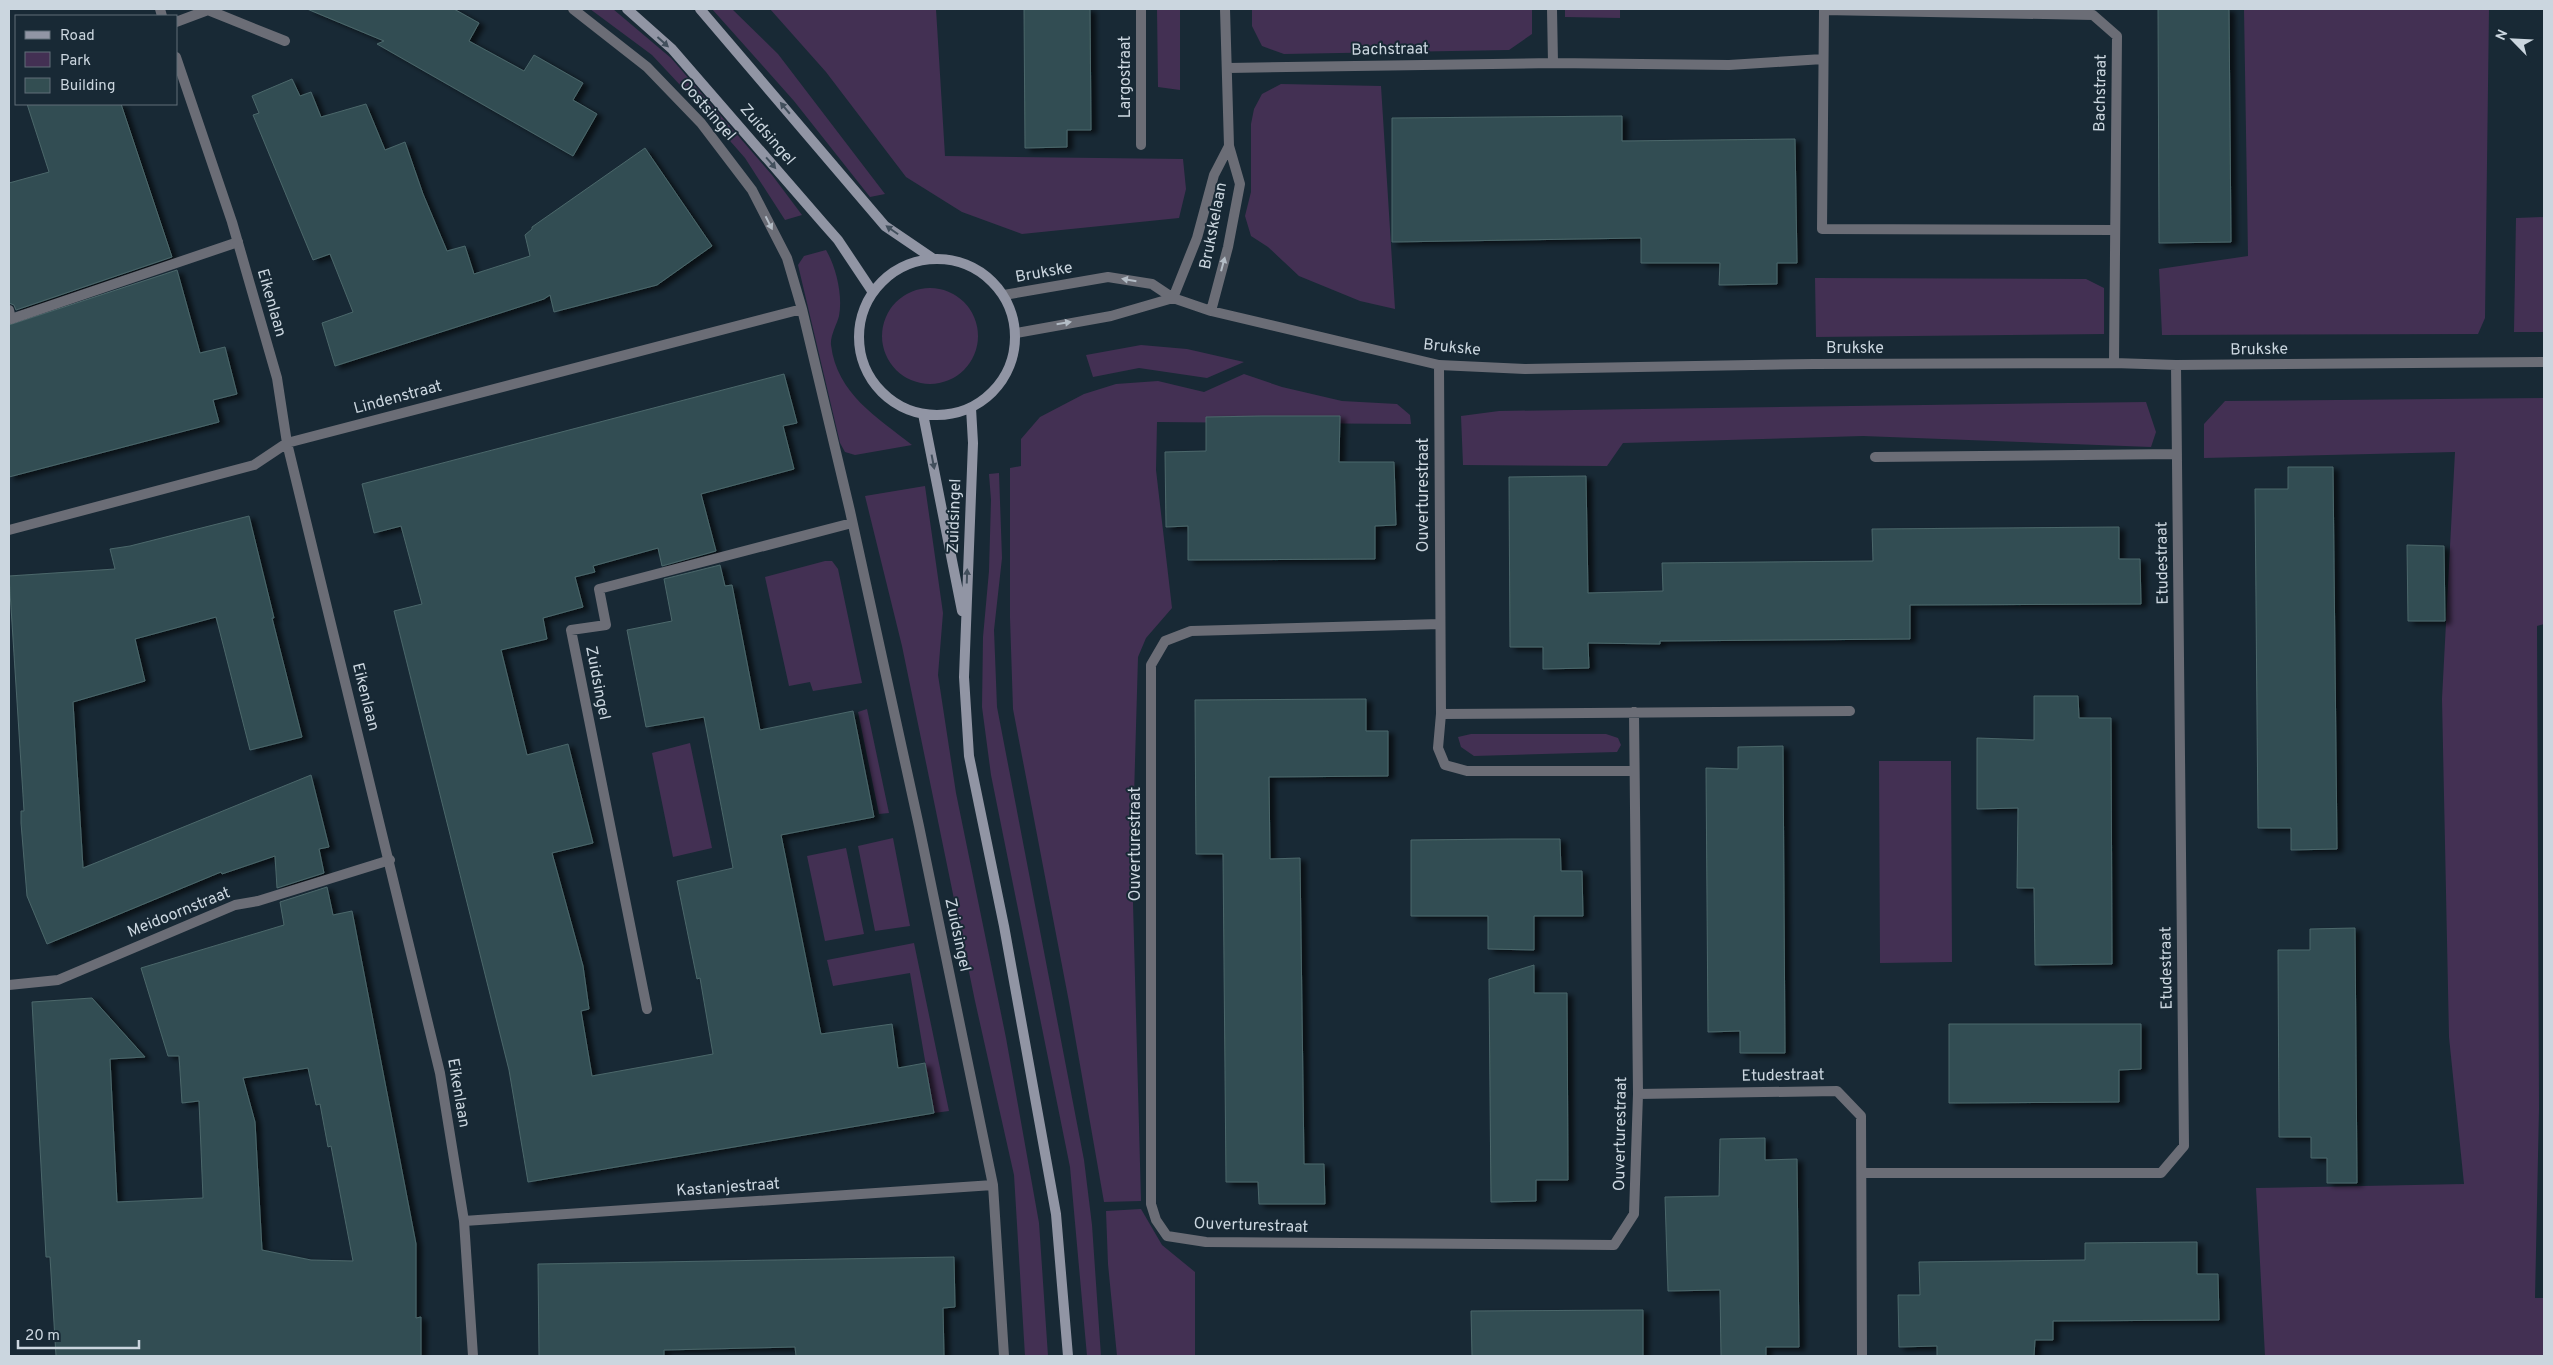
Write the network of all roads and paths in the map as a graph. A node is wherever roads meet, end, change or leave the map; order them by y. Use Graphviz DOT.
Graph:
graph roads {
  1 [pos="573,9"];
  2 [pos="627,9"];
  3 [pos="700,9"];
  4 [pos="1141,9"];
  5 [pos="1225,9"];
  6 [pos="1552,9"];
  7 [pos="178,21"];
  8 [pos="285,41"];
  9 [pos="1823,59"];
  10 [pos="178,63"];
  11 [pos="1553,63"];
  12 [pos="1228,68"];
  13 [pos="1141,145"];
  14 [pos="1229,146"];
  15 [pos="2114,230"];
  16 [pos="238,242"];
  17 [pos="787,258"];
  18 [pos="932,258"];
  19 [pos="872,291"];
  20 [pos="1004,295"];
  21 [pos="1173,298"];
  22 [pos="802,309"];
  23 [pos="9,310"];
  24 [pos="1211,311"];
  25 [pos="1016,333"];
  26 [pos="2544,362"];
  27 [pos="2114,363"];
  28 [pos="1439,365"];
  29 [pos="2176,365"];
  30 [pos="971,408"];
  31 [pos="923,414"];
  32 [pos="287,443"];
  33 [pos="2177,454"];
  34 [pos="1876,457"];
  35 [pos="852,524"];
  36 [pos="9,530"];
  37 [pos="965,624"];
  38 [pos="1440,624"];
  39 [pos="1850,710"];
  40 [pos="1634,712"];
  41 [pos="1441,714"];
  42 [pos="1633,771"];
  43 [pos="390,860"];
  44 [pos="9,985"];
  45 [pos="647,1010"];
  46 [pos="1638,1094"];
  47 [pos="1862,1173"];
  48 [pos="993,1185"];
  49 [pos="464,1221"];
  50 [pos="473,1356"];
  51 [pos="1004,1356"];
  52 [pos="1068,1356"];
  53 [pos="1862,1356"];
  1 -- 17 [label="street, Oostsingel, one-way"];
  2 -- 19 [label="main road, Zuidsingel, one-way"];
  18 -- 3 [label="main road, Zuidsingel, one-way"];
  4 -- 13 [label="street, Largostraat"];
  5 -- 12 [label="street, Brukskelaan"];
  6 -- 11 [label="street"];
  7 -- 8 [label="street"];
  9 -- 11 [label="street, Bachstraat"];
  9 -- 15 [label="street, Bachstraat"];
  9 -- 15 [label="street, Bachstraat"];
  10 -- 16 [label="street, Eikenlaan"];
  11 -- 12 [label="street, Bachstraat"];
  12 -- 14 [label="street, Brukskelaan"];
  14 -- 21 [label="street, Brukskelaan"];
  24 -- 14 [label="street, Brukskelaan, one-way"];
  15 -- 27 [label="street, Bachstraat"];
  16 -- 23 [label="street"];
  16 -- 32 [label="street, Eikenlaan"];
  17 -- 22 [label="street, Zuidsingel"];
  18 -- 19 [label="main road"];
  18 -- 20 [label="main road"];
  19 -- 31 [label="main road"];
  21 -- 20 [label="street, Brukske, one-way"];
  20 -- 25 [label="main road"];
  21 -- 24 [label="street, Brukske"];
  25 -- 21 [label="street, one-way"];
  22 -- 32 [label="street, Lindenstraat"];
  22 -- 35 [label="street, Zuidsingel"];
  24 -- 28 [label="street, Brukske"];
  25 -- 30 [label="main road"];
  26 -- 29 [label="street, Brukske"];
  27 -- 28 [label="street, Brukske"];
  27 -- 29 [label="street, Brukske"];
  28 -- 38 [label="street, Ouverturestraat"];
  29 -- 33 [label="street, Etudestraat"];
  30 -- 31 [label="main road"];
  37 -- 30 [label="main road, Zuidsingel, one-way"];
  31 -- 37 [label="main road, Zuidsingel, one-way"];
  32 -- 36 [label="street, Lindenstraat"];
  32 -- 43 [label="street, Eikenlaan"];
  33 -- 34 [label="street"];
  33 -- 47 [label="street, Etudestraat"];
  35 -- 45 [label="street, Zuidsingel"];
  35 -- 48 [label="street, Zuidsingel"];
  37 -- 52 [label="main road, Zuidsingel"];
  38 -- 41 [label="street, Ouverturestraat"];
  38 -- 46 [label="street, Ouverturestraat"];
  39 -- 40 [label="street"];
  40 -- 41 [label="street"];
  40 -- 42 [label="street, Ouverturestraat"];
  41 -- 42 [label="street, Ouverturestraat"];
  42 -- 46 [label="street, Ouverturestraat"];
  43 -- 44 [label="street, Meidoornstraat"];
  43 -- 49 [label="street, Eikenlaan"];
  46 -- 47 [label="street, Etudestraat"];
  47 -- 53 [label="street, Etudestraat"];
  48 -- 49 [label="street, Kastanjestraat"];
  48 -- 51 [label="street, Zuidsingel"];
  49 -- 50 [label="street, Eikenlaan"];
}
